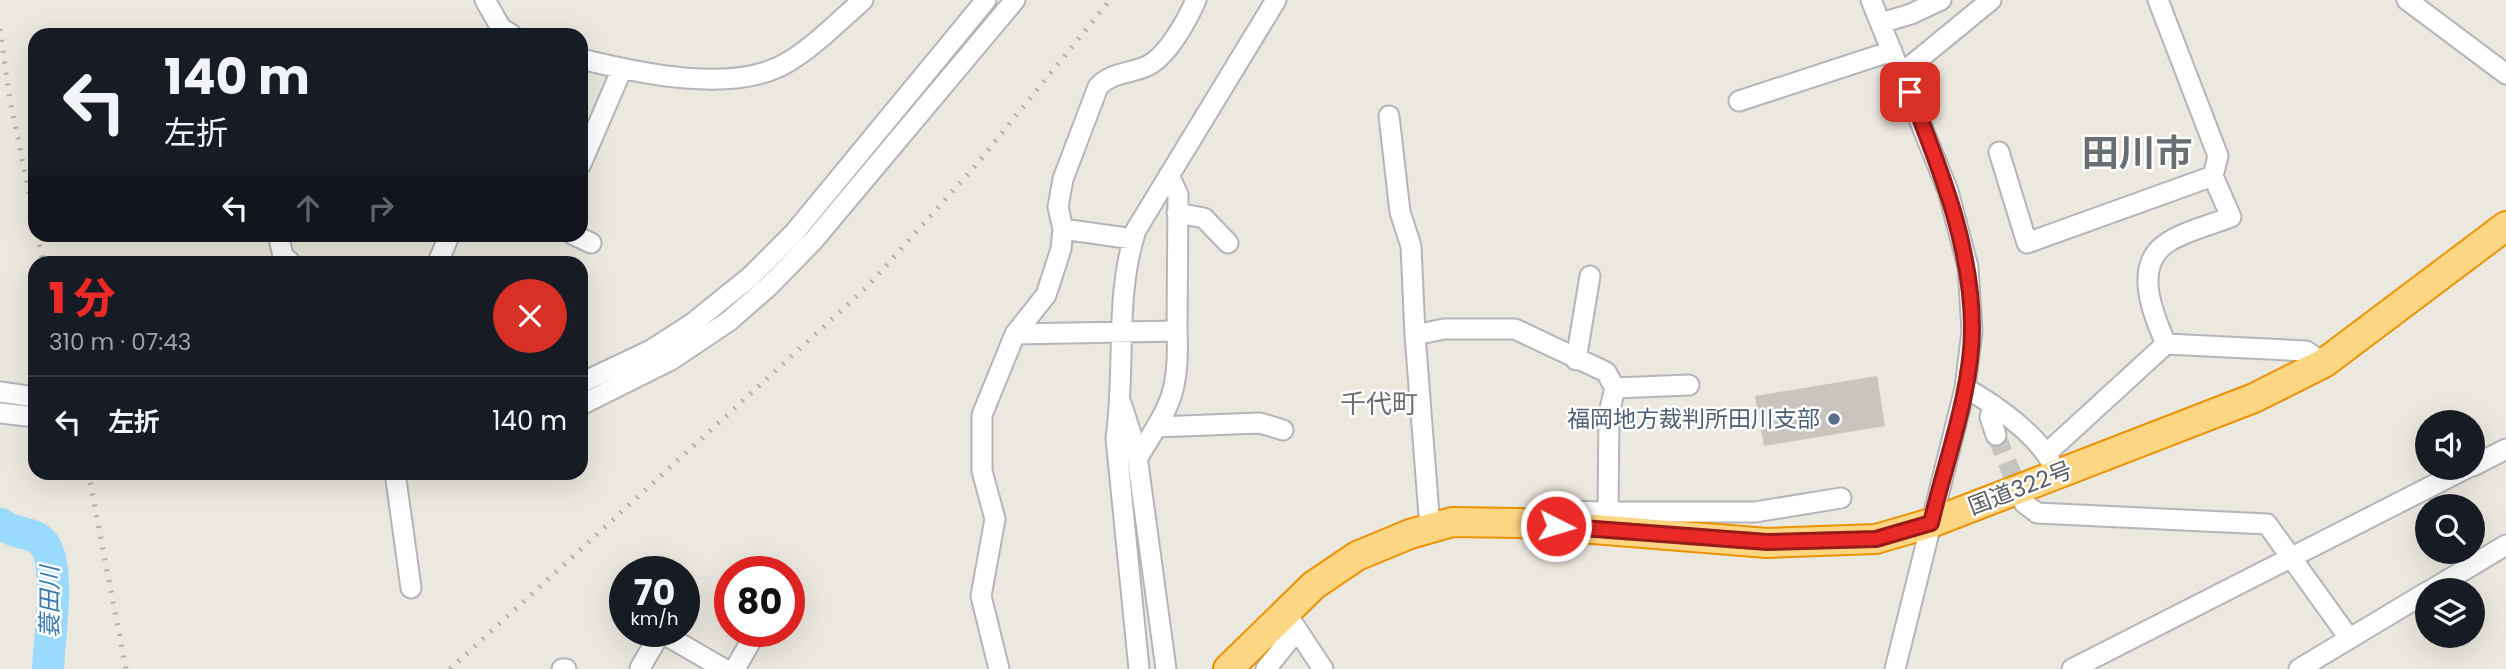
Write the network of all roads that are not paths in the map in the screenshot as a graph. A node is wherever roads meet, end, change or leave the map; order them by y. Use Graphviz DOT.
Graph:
graph roads {
  1 [pos="485,0"];
  2 [pos="863,0"];
  3 [pos="986,0"];
  4 [pos="1015,0"];
  5 [pos="1196,0"];
  6 [pos="1276,0"];
  7 [pos="1871,0"];
  8 [pos="1941,0"];
  9 [pos="1992,0"];
  10 [pos="2158,0"];
  11 [pos="2407,0"];
  12 [pos="1881,23"];
  13 [pos="502,28"];
  14 [pos="1892,51"];
  15 [pos="588,61"];
  16 [pos="622,69"];
  17 [pos="1902,73"];
  18 [pos="2506,74"];
  19 [pos="1739,101"];
  20 [pos="1389,116"];
  21 [pos="588,148"];
  22 [pos="1999,152"];
  23 [pos="854,159"];
  24 [pos="873,171"];
  25 [pos="1169,175"];
  26 [pos="2213,176"];
  27 [pos="1177,213"];
  28 [pos="2506,226"];
  29 [pos="1063,229"];
  30 [pos="1133,239"];
  31 [pos="588,242"];
  32 [pos="591,243"];
  33 [pos="1228,243"];
  34 [pos="1590,276"];
  35 [pos="1177,331"];
  36 [pos="1121,333"];
  37 [pos="1015,334"];
  38 [pos="1415,334"];
  39 [pos="2166,344"];
  40 [pos="1576,360"];
  41 [pos="2324,363"];
  42 [pos="588,380"];
  43 [pos="1689,385"];
  44 [pos="1615,387"];
  45 [pos="1965,388"];
  46 [pos="0,392"];
  47 [pos="28,396"];
  48 [pos="588,402"];
  49 [pos="1121,402"];
  50 [pos="1993,405"];
  51 [pos="0,413"];
  52 [pos="28,416"];
  53 [pos="1156,427"];
  54 [pos="1283,430"];
  55 [pos="1996,435"];
  56 [pos="2506,449"];
  57 [pos="1137,459"];
  58 [pos="2485,459"];
  59 [pos="2052,463"];
  60 [pos="396,480"];
  61 [pos="2443,480"];
  62 [pos="1841,498"];
  63 [pos="2024,503"];
  64 [pos="1608,512"];
  65 [pos="1931,523"];
  66 [pos="1556,526"];
  67 [pos="1430,528"];
  68 [pos="2506,545"];
  69 [pos="2291,557"];
  70 [pos="2451,578"];
  71 [pos="411,588"];
  72 [pos="2415,599"];
  73 [pos="1291,621"];
  74 [pos="2349,638"];
  75 [pos="652,647"];
  76 [pos="687,647"];
  77 [pos="747,647"];
  78 [pos="640,668"];
  79 [pos="724,669"];
  80 [pos="735,669"];
  81 [pos="999,669"];
  82 [pos="1139,669"];
  83 [pos="1166,669"];
  84 [pos="1228,669"];
  85 [pos="1266,669"];
  86 [pos="1323,669"];
  87 [pos="1895,669"];
  88 [pos="2072,669"];
  89 [pos="2299,669"];
  1 -- 13 [label="street"];
  2 -- 16 [label="street"];
  3 -- 23 [label="street"];
  4 -- 24 [label="street"];
  5 -- 29 [label="street"];
  6 -- 25 [label="street"];
  7 -- 12 [label="street"];
  8 -- 12 [label="street"];
  9 -- 17 [label="street"];
  10 -- 26 [label="street"];
  11 -- 18 [label="street"];
  12 -- 14 [label="street"];
  14 -- 17 [label="street"];
  14 -- 19 [label="street"];
  15 -- 16 [label="street"];
  16 -- 21 [label="street"];
  17 -- 45 [label="street"];
  20 -- 38 [label="street"];
  22 -- 26 [label="street"];
  23 -- 24 [label="street"];
  23 -- 42 [label="street"];
  24 -- 48 [label="street"];
  25 -- 27 [label="street"];
  25 -- 30 [label="street"];
  26 -- 39 [label="street"];
  27 -- 33 [label="street"];
  27 -- 35 [label="street"];
  28 -- 41 [label="highway, 国道322号"];
  29 -- 30 [label="street"];
  29 -- 37 [label="street"];
  30 -- 36 [label="street"];
  31 -- 32 [label="street"];
  34 -- 40 [label="street"];
  35 -- 36 [label="street"];
  35 -- 53 [label="street"];
  36 -- 37 [label="street"];
  36 -- 49 [label="street"];
  37 -- 81 [label="street"];
  38 -- 40 [label="street"];
  38 -- 67 [label="street"];
  39 -- 41 [label="street"];
  39 -- 59 [label="street"];
  40 -- 44 [label="street"];
  41 -- 59 [label="highway, 国道322号"];
  43 -- 44 [label="street"];
  44 -- 64 [label="street"];
  45 -- 50 [label="street"];
  45 -- 65 [label="street"];
  46 -- 47 [label="street"];
  49 -- 57 [label="street"];
  49 -- 82 [label="street"];
  50 -- 55 [label="street"];
  50 -- 59 [label="street"];
  51 -- 52 [label="street"];
  53 -- 54 [label="street"];
  53 -- 57 [label="street"];
  56 -- 58 [label="street"];
  57 -- 83 [label="street"];
  59 -- 65 [label="highway, 国道322号"];
  60 -- 71 [label="street"];
  61 -- 69 [label="street"];
  62 -- 64 [label="street"];
  63 -- 69 [label="street"];
  64 -- 66 [label="street"];
  65 -- 66 [label="highway, 国道322号"];
  65 -- 87 [label="street"];
  66 -- 67 [label="highway, 国道322号"];
  67 -- 73 [label="highway, 国道322号"];
  68 -- 70 [label="street"];
  69 -- 74 [label="street"];
  69 -- 88 [label="street"];
  72 -- 74 [label="street"];
  73 -- 84 [label="highway, 国道322号"];
  73 -- 85 [label="street"];
  73 -- 86 [label="street"];
  74 -- 89 [label="street"];
  75 -- 78 [label="street"];
  76 -- 79 [label="street"];
  77 -- 80 [label="street"];
}
